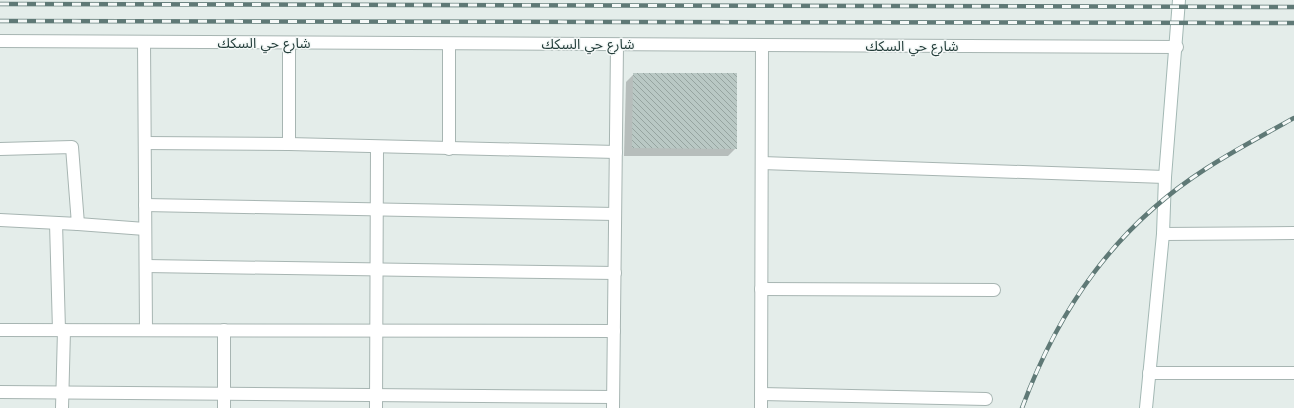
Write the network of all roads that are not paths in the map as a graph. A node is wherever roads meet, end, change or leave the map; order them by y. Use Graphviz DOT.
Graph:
graph roads {
  1 [pos="1179,0"];
  2 [pos="0,41"];
  3 [pos="144,42"];
  4 [pos="289,43"];
  5 [pos="449,44"];
  6 [pos="617,45"];
  7 [pos="762,45"];
  8 [pos="1177,47"];
  9 [pos="145,143"];
  10 [pos="288,144"];
  11 [pos="377,148"];
  12 [pos="0,149"];
  13 [pos="449,149"];
  14 [pos="616,152"];
  15 [pos="762,163"];
  16 [pos="1165,177"];
  17 [pos="145,205"];
  18 [pos="377,209"];
  19 [pos="615,214"];
  20 [pos="0,220"];
  21 [pos="56,223"];
  22 [pos="78,224"];
  23 [pos="145,229"];
  24 [pos="1294,233"];
  25 [pos="1162,234"];
  26 [pos="146,266"];
  27 [pos="377,270"];
  28 [pos="615,273"];
  29 [pos="761,288"];
  30 [pos="994,290"];
  31 [pos="0,330"];
  32 [pos="61,330"];
  33 [pos="146,330"];
  34 [pos="224,330"];
  35 [pos="377,330"];
  36 [pos="614,331"];
  37 [pos="1149,373"];
  38 [pos="1294,373"];
  39 [pos="0,392"];
  40 [pos="63,392"];
  41 [pos="224,394"];
  42 [pos="761,394"];
  43 [pos="376,395"];
  44 [pos="986,399"];
  45 [pos="613,402"];
  46 [pos="62,408"];
  47 [pos="224,408"];
  48 [pos="376,408"];
  49 [pos="761,408"];
  50 [pos="1146,408"];
  1 -- 8 [label="street"];
  2 -- 3 [label="street, شارع حي السكك"];
  3 -- 4 [label="street, شارع حي السكك"];
  3 -- 9 [label="street"];
  4 -- 5 [label="street, شارع حي السكك"];
  4 -- 10 [label="street"];
  5 -- 6 [label="street, شارع حي السكك"];
  5 -- 13 [label="street"];
  6 -- 7 [label="street, شارع حي السكك"];
  6 -- 14 [label="street"];
  7 -- 8 [label="street, شارع حي السكك"];
  7 -- 15 [label="street"];
  8 -- 16 [label="street"];
  9 -- 10 [label="street"];
  9 -- 17 [label="street"];
  10 -- 11 [label="street"];
  11 -- 13 [label="street"];
  11 -- 18 [label="street"];
  12 -- 22 [label="street"];
  13 -- 14 [label="street"];
  14 -- 19 [label="street"];
  15 -- 16 [label="street"];
  15 -- 29 [label="street"];
  16 -- 25 [label="street"];
  17 -- 18 [label="street"];
  17 -- 23 [label="street"];
  18 -- 19 [label="street"];
  18 -- 27 [label="street"];
  19 -- 28 [label="street"];
  20 -- 21 [label="street"];
  21 -- 22 [label="street"];
  21 -- 32 [label="street"];
  22 -- 23 [label="street"];
  23 -- 26 [label="street"];
  24 -- 25 [label="street"];
  25 -- 37 [label="street"];
  26 -- 27 [label="street"];
  26 -- 33 [label="street"];
  27 -- 28 [label="street"];
  27 -- 35 [label="street"];
  28 -- 36 [label="street"];
  29 -- 30 [label="street"];
  29 -- 42 [label="street"];
  31 -- 32 [label="street"];
  32 -- 33 [label="street"];
  32 -- 40 [label="street"];
  33 -- 34 [label="street"];
  34 -- 35 [label="street"];
  34 -- 41 [label="street"];
  35 -- 36 [label="street"];
  35 -- 43 [label="street"];
  36 -- 45 [label="street"];
  37 -- 38 [label="street"];
  37 -- 50 [label="street"];
  39 -- 40 [label="street"];
  40 -- 41 [label="street"];
  40 -- 46 [label="street"];
  41 -- 43 [label="street"];
  41 -- 47 [label="street"];
  42 -- 44 [label="street"];
  42 -- 49 [label="street"];
  43 -- 45 [label="street"];
  43 -- 48 [label="street"];
}
